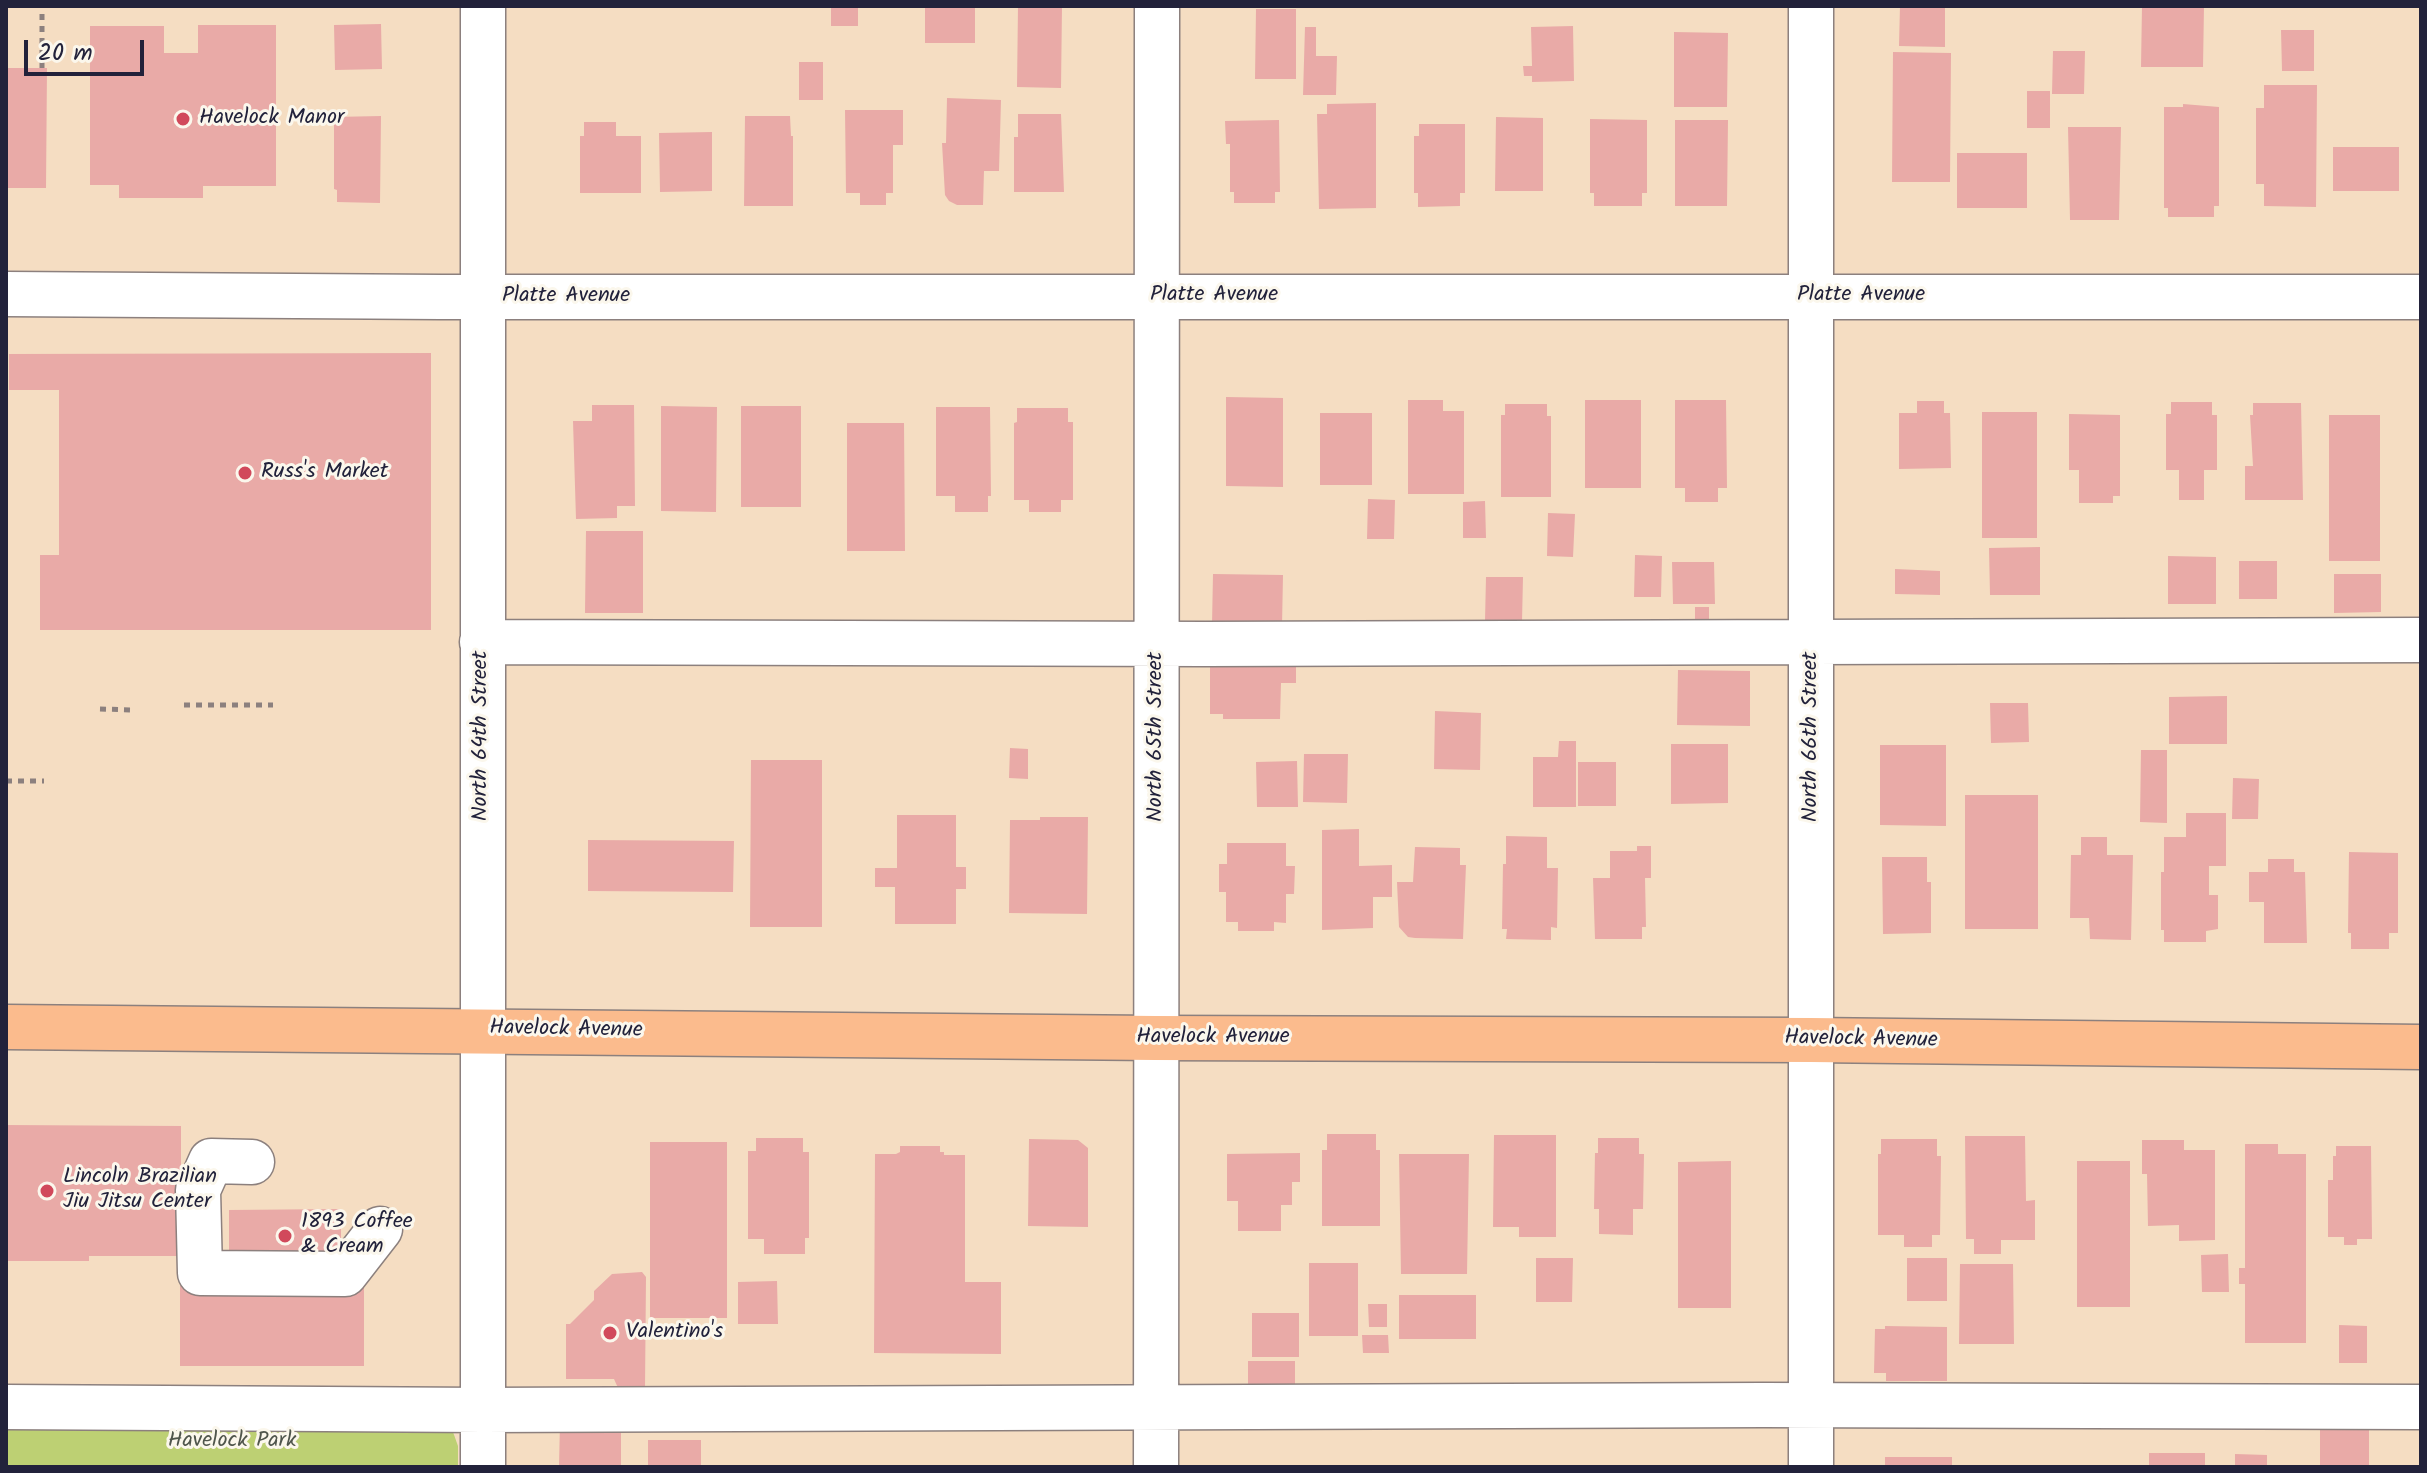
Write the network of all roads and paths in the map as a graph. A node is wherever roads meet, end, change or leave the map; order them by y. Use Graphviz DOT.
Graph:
graph roads {
  1 [pos="42,6"];
  2 [pos="483,6"];
  3 [pos="1157,6"];
  4 [pos="1811,6"];
  5 [pos="42,68"];
  6 [pos="6,294"];
  7 [pos="1812,296"];
  8 [pos="482,297"];
  9 [pos="1158,297"];
  10 [pos="2421,297"];
  11 [pos="1812,640"];
  12 [pos="2421,640"];
  13 [pos="482,642"];
  14 [pos="1158,644"];
  15 [pos="184,705"];
  16 [pos="273,705"];
  17 [pos="100,709"];
  18 [pos="133,710"];
  19 [pos="6,781"];
  20 [pos="44,781"];
  21 [pos="6,1027"];
  22 [pos="482,1030"];
  23 [pos="1155,1038"];
  24 [pos="1811,1040"];
  25 [pos="2421,1047"];
  26 [pos="252,1162"];
  27 [pos="380,1229"];
  28 [pos="6,1407"];
  29 [pos="1156,1407"];
  30 [pos="1811,1407"];
  31 [pos="2421,1407"];
  32 [pos="483,1410"];
  33 [pos="483,1467"];
  34 [pos="1156,1467"];
  35 [pos="1811,1467"];
  1 -- 5 [label="path"];
  2 -- 8 [label="street, North 64th Street"];
  3 -- 9 [label="street, North 65th Street"];
  4 -- 7 [label="street, North 66th Street"];
  6 -- 8 [label="street, Platte Avenue"];
  7 -- 9 [label="street, Platte Avenue"];
  7 -- 10 [label="street, Platte Avenue"];
  7 -- 11 [label="street, North 66th Street"];
  8 -- 9 [label="street, Platte Avenue"];
  8 -- 13 [label="street, North 64th Street"];
  9 -- 14 [label="street, North 65th Street"];
  11 -- 12 [label="street"];
  11 -- 14 [label="street"];
  11 -- 24 [label="street, North 66th Street"];
  13 -- 14 [label="street"];
  13 -- 22 [label="street, North 64th Street"];
  14 -- 23 [label="street, North 65th Street"];
  15 -- 16 [label="path"];
  17 -- 18 [label="path"];
  19 -- 20 [label="path"];
  21 -- 22 [label="main road, Havelock Avenue"];
  22 -- 23 [label="main road, Havelock Avenue"];
  22 -- 32 [label="street, North 64th Street"];
  23 -- 24 [label="main road, Havelock Avenue"];
  23 -- 29 [label="street, North 65th Street"];
  24 -- 25 [label="main road, Havelock Avenue"];
  24 -- 30 [label="street, North 66th Street"];
  26 -- 27 [label="street"];
  28 -- 32 [label="street"];
  29 -- 30 [label="street"];
  29 -- 32 [label="street"];
  29 -- 34 [label="street, North 65th Street"];
  30 -- 31 [label="street"];
  30 -- 35 [label="street, North 66th Street"];
  32 -- 33 [label="street, North 64th Street"];
}
